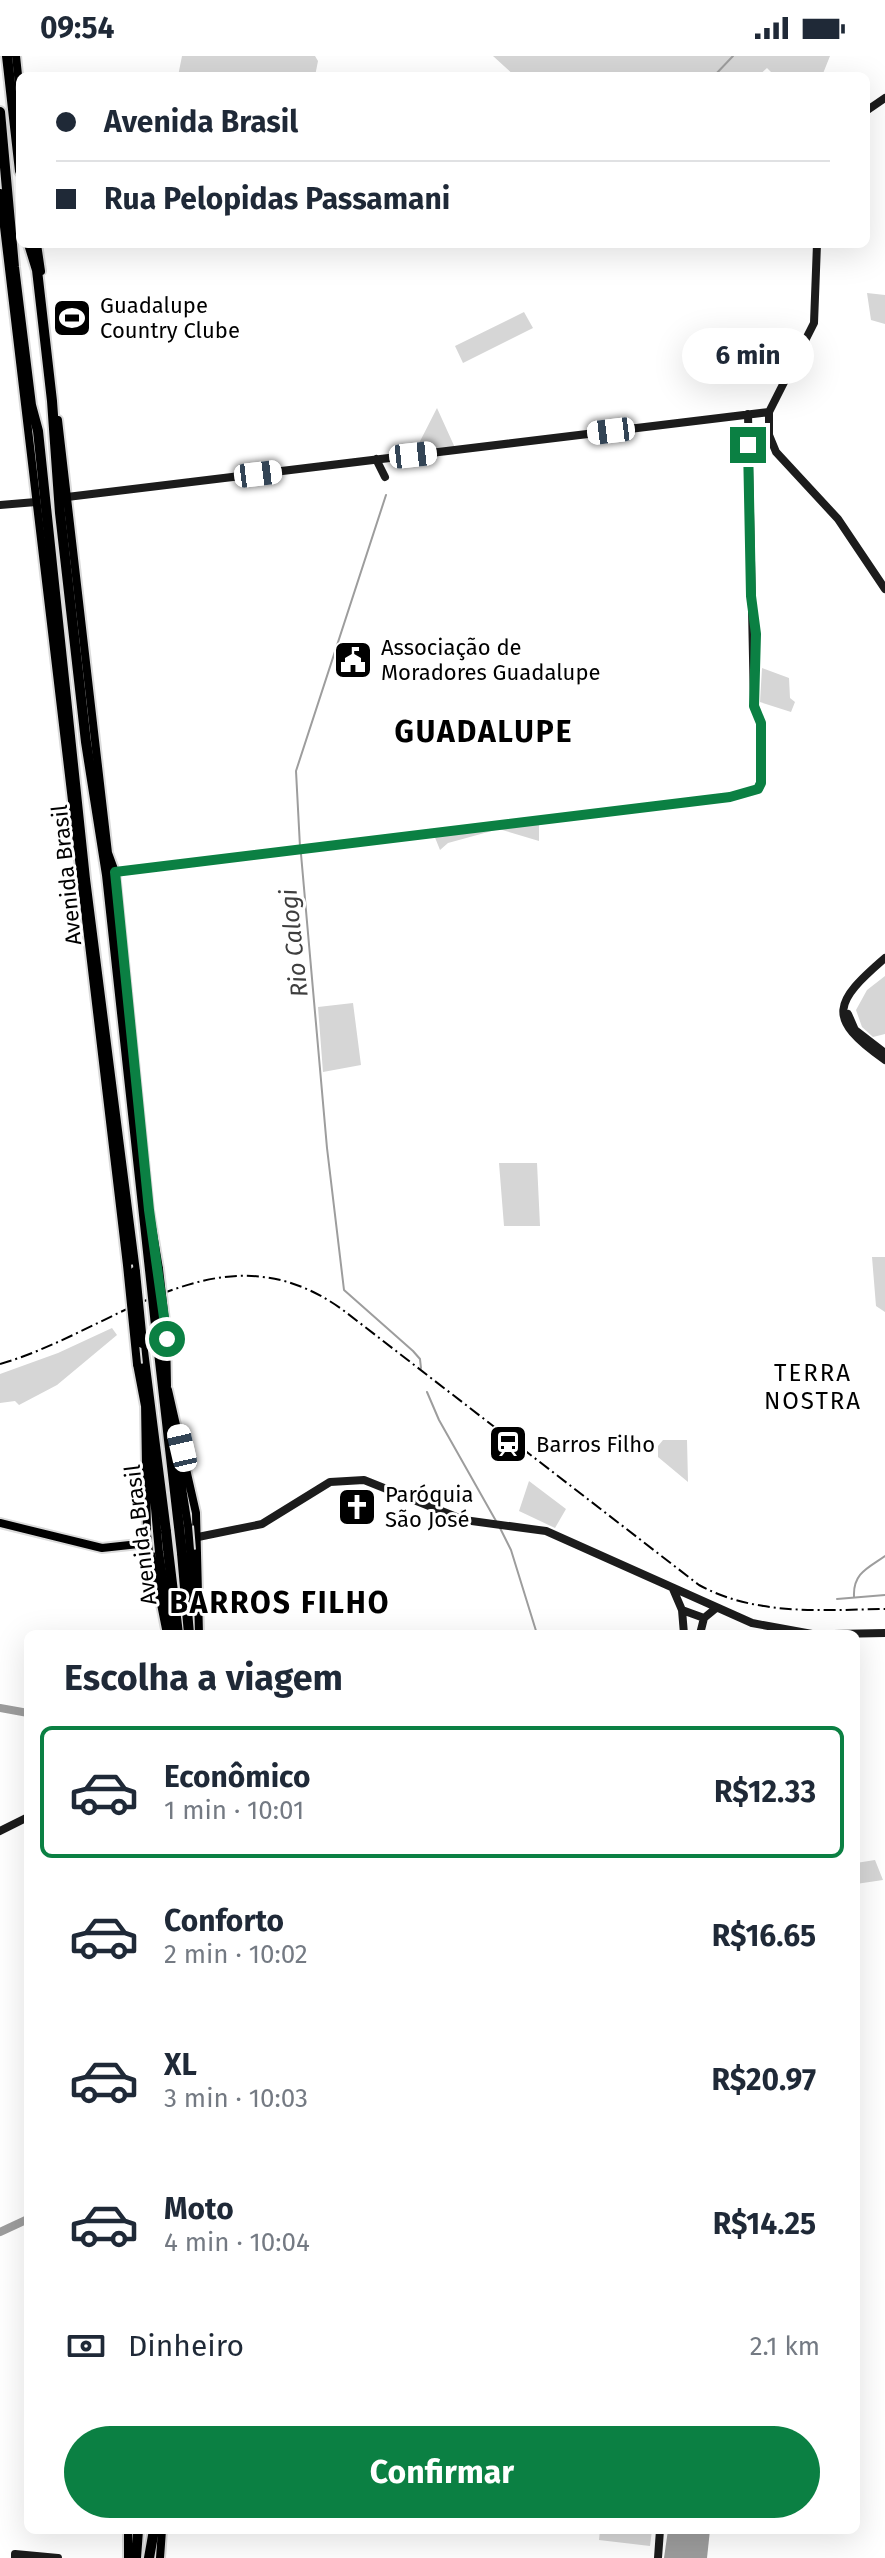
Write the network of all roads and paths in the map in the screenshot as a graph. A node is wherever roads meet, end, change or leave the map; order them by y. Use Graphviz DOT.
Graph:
graph roads {
  1 [pos="11,56"];
  2 [pos="16,94"];
  3 [pos="0,112"];
  4 [pos="0,193"];
  5 [pos="30,248"];
  6 [pos="37,248"];
  7 [pos="817,248"];
  8 [pos="769,412"];
  9 [pos="748,414"];
  10 [pos="376,459"];
  11 [pos="385,477"];
  12 [pos="67,497"];
  13 [pos="36,502"];
  14 [pos="0,505"];
  15 [pos="885,589"];
  16 [pos="115,872"];
  17 [pos="885,958"];
  18 [pos="885,965"];
  19 [pos="885,1053"];
  20 [pos="885,1060"];
  21 [pos="137,1093"];
  22 [pos="109,1119"];
  23 [pos="136,1153"];
  24 [pos="122,1170"];
  25 [pos="131,1269"];
  26 [pos="154,1270"];
  27 [pos="162,1333"];
  28 [pos="168,1390"];
  29 [pos="145,1402"];
  30 [pos="0,1523"];
  31 [pos="184,1526"];
  32 [pos="162,1532"];
  33 [pos="198,1537"];
  34 [pos="148,1544"];
  35 [pos="186,1552"];
  36 [pos="672,1589"];
  37 [pos="698,1601"];
  38 [pos="715,1609"];
  39 [pos="682,1610"];
  40 [pos="704,1618"];
  41 [pos="171,1630"];
  42 [pos="172,1630"];
  43 [pos="189,1630"];
  44 [pos="197,1630"];
  45 [pos="198,1630"];
  46 [pos="684,1630"];
  47 [pos="701,1630"];
  48 [pos="790,1630"];
  49 [pos="860,1633"];
  50 [pos="885,1633"];
  51 [pos="24,1819"];
  52 [pos="0,1831"];
  53 [pos="129,2534"];
  54 [pos="136,2534"];
  55 [pos="152,2534"];
  56 [pos="161,2534"];
  57 [pos="660,2534"];
  58 [pos="15,2556"];
  59 [pos="133,2556"];
  60 [pos="58,2558"];
  61 [pos="149,2558"];
  62 [pos="158,2558"];
  63 [pos="658,2558"];
  1 -- 2 [label="highway"];
  3 -- 24 [label="highway, Avenida Brasil"];
  4 -- 13 [label="main road, Avenida Brasil"];
  5 -- 23 [label="highway, Avenida Brasil"];
  6 -- 12 [label="main road, Avenida Brasil"];
  7 -- 8 [label="main road"];
  8 -- 9 [label="main road"];
  8 -- 15 [label="main road"];
  9 -- 10 [label="main road"];
  9 -- 16 [label="main road"];
  10 -- 11 [label="main road"];
  10 -- 12 [label="main road"];
  12 -- 16 [label="main road, Avenida Brasil"];
  13 -- 14 [label="main road"];
  13 -- 22 [label="main road, Avenida Brasil"];
  16 -- 21 [label="main road, Avenida Brasil"];
  17 -- 20 [label="main road"];
  18 -- 19 [label="main road"];
  21 -- 23 [label="main road"];
  21 -- 26 [label="main road, Avenida Brasil"];
  22 -- 24 [label="main road"];
  22 -- 25 [label="main road, Avenida Brasil"];
  23 -- 26 [label="highway, Avenida Brasil"];
  24 -- 25 [label="highway, Avenida Brasil"];
  25 -- 29 [label="main road, Avenida Brasil, bridge"];
  25 -- 32 [label="highway, Avenida Brasil, bridge"];
  26 -- 27 [label="highway, Avenida Brasil, bridge"];
  27 -- 28 [label="main road, Avenida Brasil"];
  27 -- 31 [label="highway, Avenida Brasil"];
  28 -- 31 [label="main road, Avenida Brasil"];
  28 -- 33 [label="main road"];
  29 -- 32 [label="main road, Avenida Brasil"];
  29 -- 34 [label="main road"];
  30 -- 34 [label="main road"];
  31 -- 35 [label="highway, Avenida Brasil, bridge"];
  32 -- 42 [label="highway, Avenida Brasil, bridge"];
  33 -- 34 [label="main road"];
  33 -- 36 [label="main road"];
  33 -- 45 [label="main road"];
  34 -- 41 [label="main road"];
  35 -- 43 [label="highway, Avenida Brasil"];
  35 -- 44 [label="main road, Avenida Brasil"];
  36 -- 37 [label="main road"];
  36 -- 39 [label="main road"];
  37 -- 38 [label="main road"];
  37 -- 39 [label="main road"];
  38 -- 40 [label="main road"];
  38 -- 48 [label="main road"];
  39 -- 40 [label="main road"];
  39 -- 46 [label="main road"];
  40 -- 47 [label="main road"];
  49 -- 50 [label="main road"];
  51 -- 52 [label="main road"];
  53 -- 59 [label="main road"];
  54 -- 59 [label="highway"];
  55 -- 61 [label="highway"];
  56 -- 62 [label="highway"];
  57 -- 63 [label="main road"];
  58 -- 60 [label="main road"];
}
